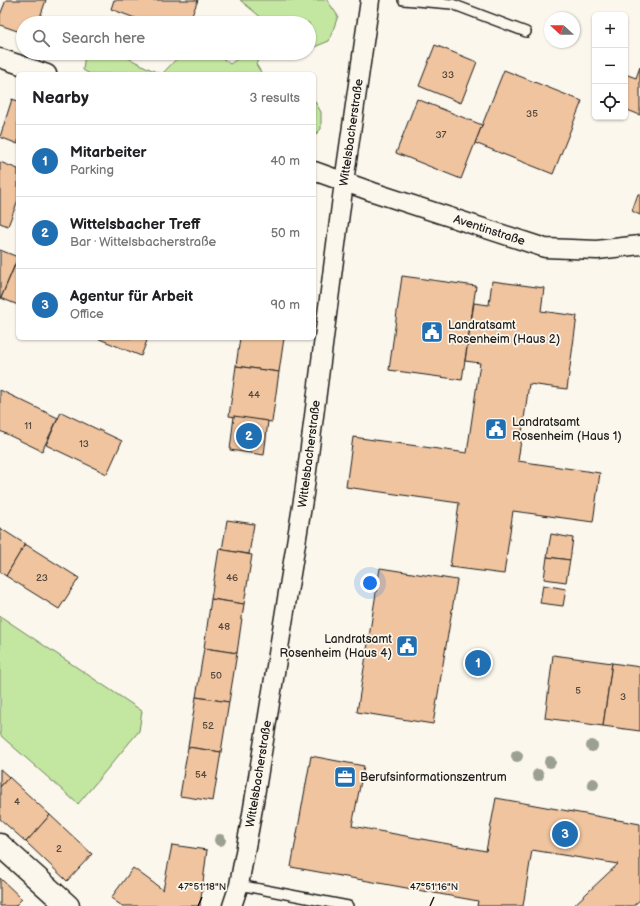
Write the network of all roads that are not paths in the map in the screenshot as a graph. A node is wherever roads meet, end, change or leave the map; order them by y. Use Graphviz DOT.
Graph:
graph roads {
  1 [pos="370,0"];
  2 [pos="403,0"];
  3 [pos="526,32"];
  4 [pos="0,60"];
  5 [pos="40,72"];
  6 [pos="316,172"];
  7 [pos="344,182"];
  8 [pos="640,245"];
  9 [pos="0,845"];
  10 [pos="239,885"];
  11 [pos="68,906"];
  12 [pos="232,906"];
  13 [pos="348,906"];
  1 -- 7 [label="street, Wittelsbacherstraße"];
  2 -- 3 [label="lane"];
  4 -- 5 [label="street"];
  6 -- 7 [label="street, Aventinstraße"];
  7 -- 8 [label="street, Aventinstraße"];
  7 -- 10 [label="street, Wittelsbacherstraße"];
  9 -- 11 [label="main road"];
  10 -- 12 [label="street, Wittelsbacherstraße"];
  10 -- 13 [label="lane"];
}
